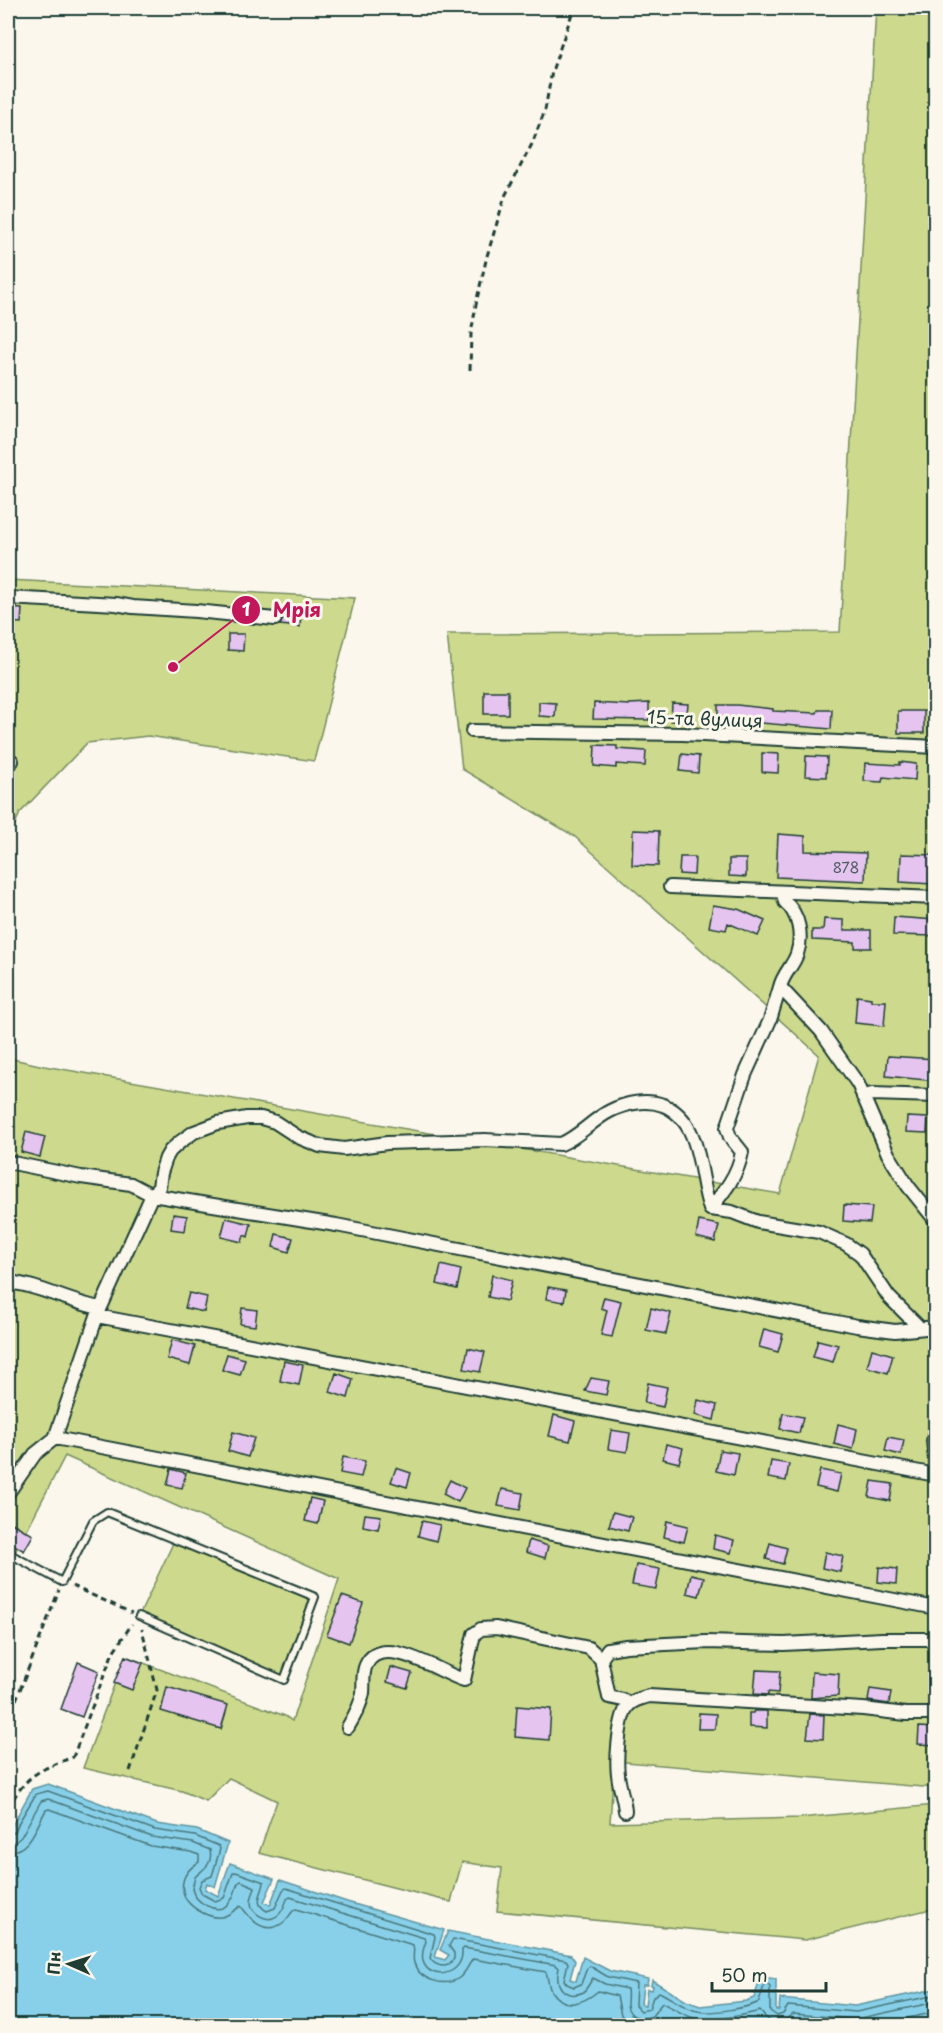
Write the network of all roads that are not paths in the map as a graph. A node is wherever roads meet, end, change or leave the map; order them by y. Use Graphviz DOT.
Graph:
graph roads {
  1 [pos="8,598"];
  2 [pos="275,619"];
  3 [pos="472,731"];
  4 [pos="936,747"];
  5 [pos="670,887"];
  6 [pos="783,892"];
  7 [pos="936,898"];
  8 [pos="780,987"];
  9 [pos="936,1096"];
  10 [pos="863,1097"];
  11 [pos="8,1162"];
  12 [pos="152,1195"];
  13 [pos="710,1209"];
  14 [pos="936,1221"];
  15 [pos="8,1282"];
  16 [pos="98,1312"];
  17 [pos="936,1327"];
  18 [pos="921,1328"];
  19 [pos="936,1428"];
  20 [pos="55,1438"];
  21 [pos="936,1469"];
  22 [pos="936,1475"];
  23 [pos="8,1493"];
  24 [pos="8,1553"];
  25 [pos="936,1608"];
  26 [pos="139,1616"];
  27 [pos="936,1639"];
  28 [pos="601,1659"];
  29 [pos="628,1705"];
  30 [pos="936,1714"];
  31 [pos="348,1727"];
  32 [pos="625,1811"];
  1 -- 2 [label="street"];
  3 -- 4 [label="street, 15-та вулиця"];
  5 -- 6 [label="street"];
  6 -- 7 [label="street"];
  6 -- 8 [label="street"];
  8 -- 10 [label="street"];
  8 -- 13 [label="street"];
  9 -- 10 [label="street"];
  10 -- 14 [label="street"];
  11 -- 12 [label="street"];
  12 -- 13 [label="street"];
  12 -- 16 [label="street"];
  12 -- 18 [label="street"];
  13 -- 18 [label="street"];
  15 -- 16 [label="street"];
  16 -- 20 [label="street"];
  16 -- 22 [label="street"];
  17 -- 18 [label="street"];
  19 -- 21 [label="street"];
  20 -- 23 [label="street"];
  20 -- 25 [label="street"];
  24 -- 26 [label="lane"];
  27 -- 28 [label="street"];
  28 -- 29 [label="street"];
  28 -- 31 [label="street"];
  29 -- 30 [label="street"];
  29 -- 32 [label="street"];
}
